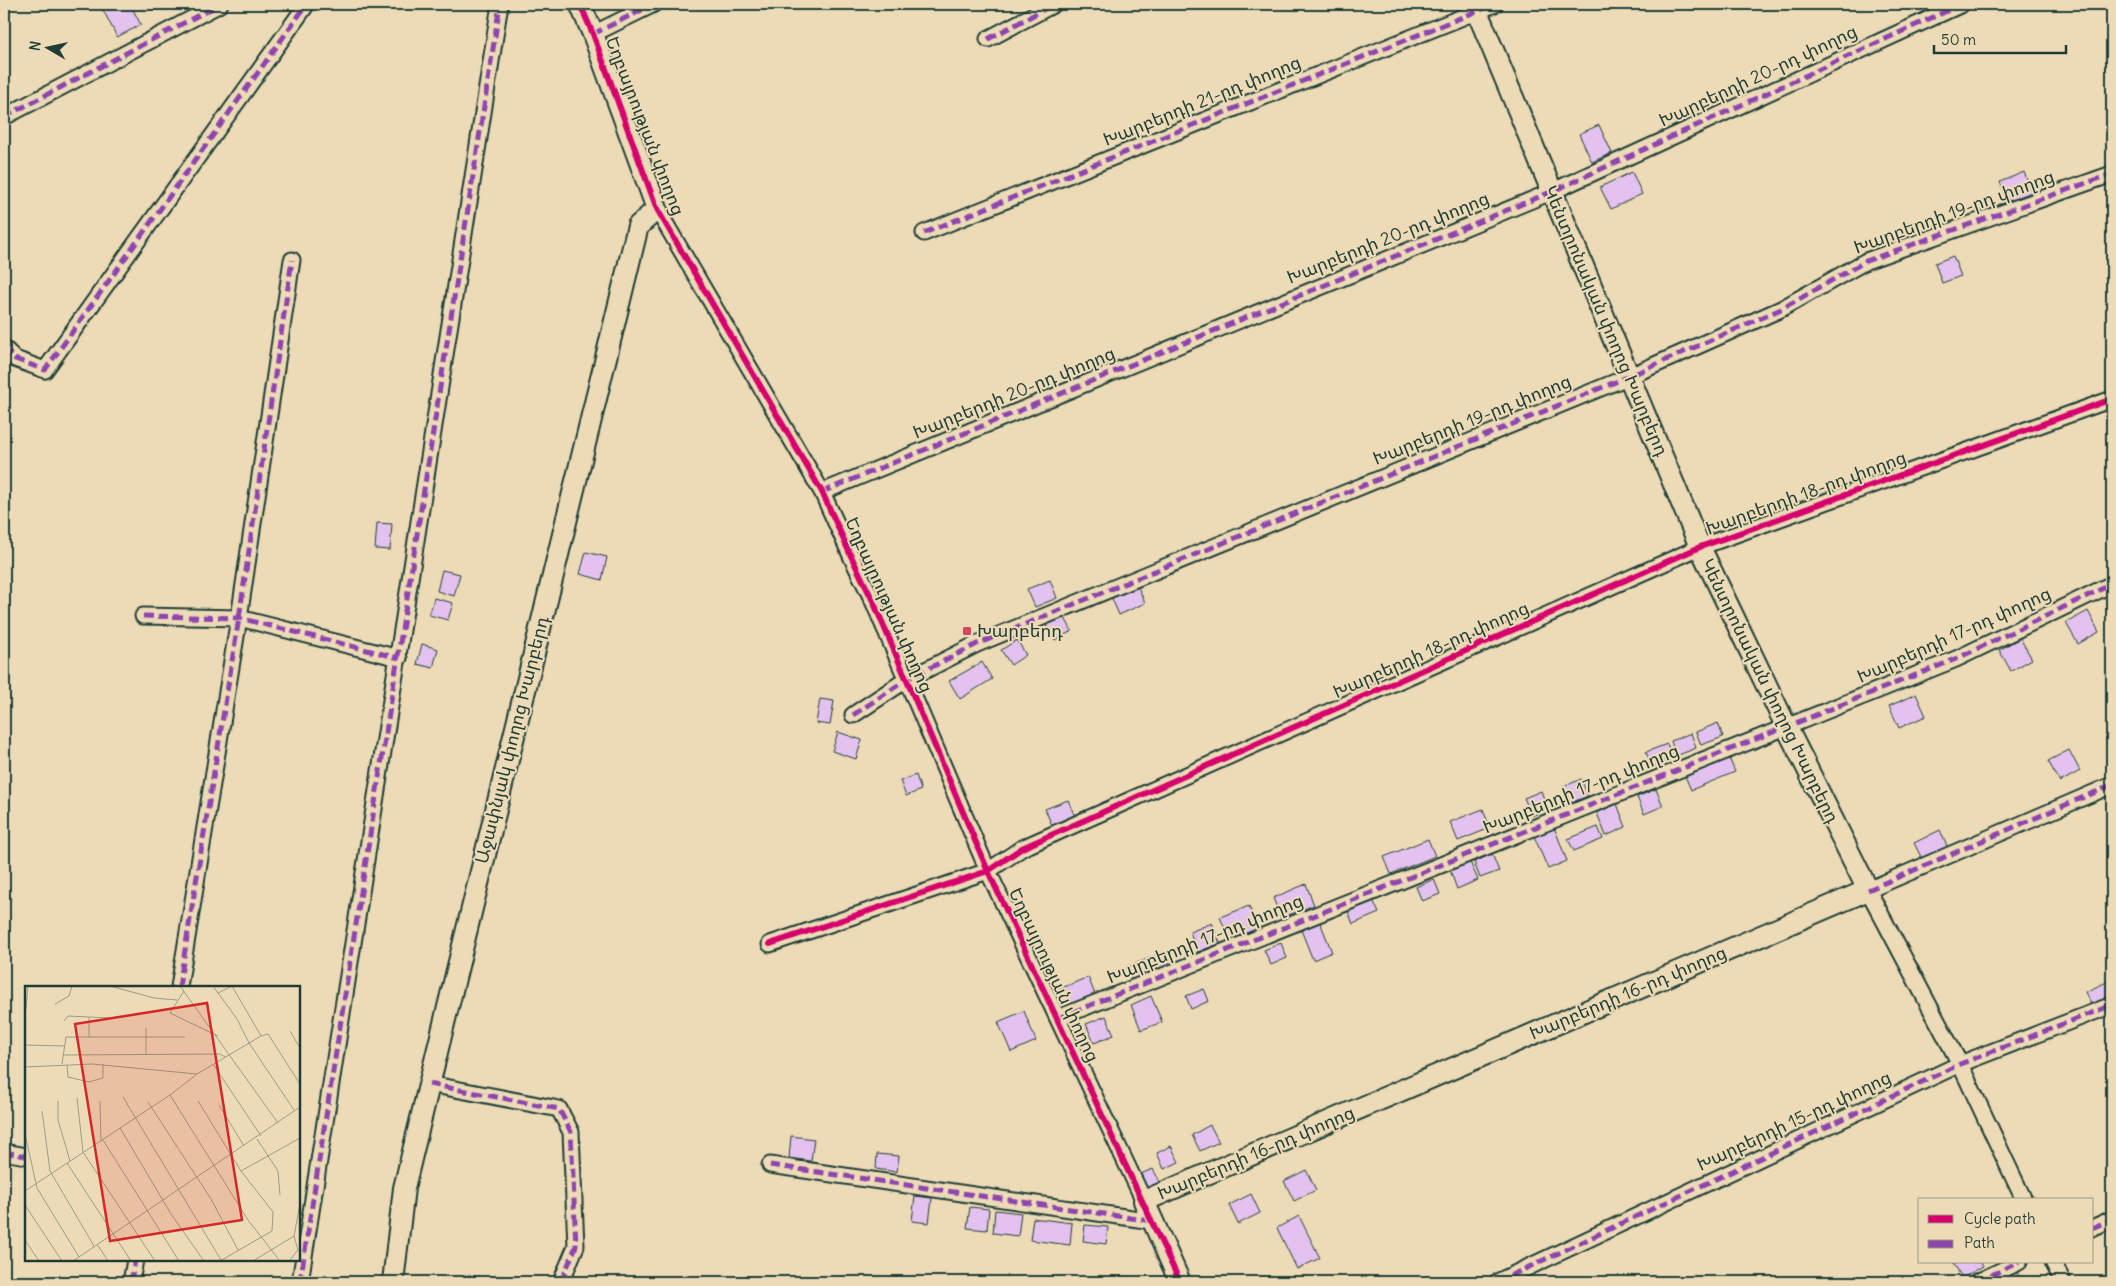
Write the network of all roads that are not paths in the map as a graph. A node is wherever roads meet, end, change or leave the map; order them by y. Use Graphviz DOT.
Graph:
graph roads {
  1 [pos="220,4"];
  2 [pos="307,4"];
  3 [pos="500,4"];
  4 [pos="580,4"];
  5 [pos="654,4"];
  6 [pos="1054,4"];
  7 [pos="1962,4"];
  8 [pos="1482,6"];
  9 [pos="593,34"];
  10 [pos="988,38"];
  11 [pos="4,117"];
  12 [pos="2112,174"];
  13 [pos="1551,192"];
  14 [pos="657,209"];
  15 [pos="924,233"];
  16 [pos="292,260"];
  17 [pos="4,348"];
  18 [pos="1630,376"];
  19 [pos="2112,399"];
  20 [pos="822,492"];
  21 [pos="1700,547"];
  22 [pos="2112,584"];
  23 [pos="143,616"];
  24 [pos="239,618"];
  25 [pos="399,658"];
  26 [pos="906,680"];
  27 [pos="853,716"];
  28 [pos="1786,728"];
  29 [pos="2112,785"];
  30 [pos="988,871"];
  31 [pos="1868,890"];
  32 [pos="770,944"];
  33 [pos="179,986"];
  34 [pos="2112,1005"];
  35 [pos="1058,1018"];
  36 [pos="1960,1064"];
  37 [pos="429,1084"];
  38 [pos="4,1152"];
  39 [pos="25,1156"];
  40 [pos="770,1165"];
  41 [pos="2023,1198"];
  42 [pos="1144,1202"];
  43 [pos="2112,1219"];
  44 [pos="1152,1221"];
  45 [pos="2094,1227"];
  46 [pos="135,1261"];
  47 [pos="2015,1264"];
  48 [pos="2055,1264"];
  49 [pos="131,1282"];
  50 [pos="300,1282"];
  51 [pos="393,1282"];
  52 [pos="561,1282"];
  53 [pos="1180,1282"];
  54 [pos="1497,1282"];
  55 [pos="1977,1282"];
  56 [pos="2063,1282"];
  1 -- 11 [label="street"];
  2 -- 17 [label="street"];
  3 -- 25 [label="street"];
  4 -- 9 [label="street, Եղբայրության փողոց"];
  5 -- 9 [label="street"];
  6 -- 10 [label="street"];
  7 -- 13 [label="street, Խարբերդի 20-րդ փողոց"];
  8 -- 13 [label="street, Կենտրոնական փողոց Խարբերդ"];
  8 -- 15 [label="street, Խարբերդի 21-րդ փողոց"];
  9 -- 14 [label="street, Եղբայրության փողոց"];
  12 -- 18 [label="street, Խարբերդի 19-րդ փողոց"];
  13 -- 18 [label="street, Կենտրոնական փողոց Խարբերդ"];
  13 -- 20 [label="street, Խարբերդի 20-րդ փողոց"];
  14 -- 20 [label="street, Եղբայրության փողոց"];
  14 -- 37 [label="street, Աջափնյակ փողոց Խարբերդ"];
  16 -- 24 [label="street"];
  18 -- 21 [label="street, Կենտրոնական փողոց Խարբերդ"];
  18 -- 26 [label="street, Խարբերդի 19-րդ փողոց"];
  19 -- 21 [label="street, Խարբերդի 18-րդ փողոց"];
  20 -- 26 [label="street, Եղբայրության փողոց"];
  21 -- 28 [label="street, Կենտրոնական փողոց Խարբերդ"];
  21 -- 30 [label="street, Խարբերդի 18-րդ փողոց"];
  22 -- 28 [label="street, Խարբերդի 17-րդ փողոց"];
  23 -- 24 [label="street"];
  24 -- 25 [label="street"];
  24 -- 33 [label="street"];
  25 -- 50 [label="street"];
  26 -- 27 [label="street, Խարբերդի 19-րդ փողոց"];
  26 -- 30 [label="street, Եղբայրության փողոց"];
  28 -- 31 [label="street, Կենտրոնական փողոց Խարբերդ"];
  28 -- 35 [label="street, Խարբերդի 17-րդ փողոց"];
  29 -- 31 [label="street, Խարբերդի 16-րդ փողոց"];
  30 -- 32 [label="street, Խարբերդի 18-րդ փողոց"];
  30 -- 35 [label="street, Եղբայրության փողոց"];
  31 -- 36 [label="street, Կենտրոնական փողոց Խարբերդ"];
  31 -- 42 [label="street, Խարբերդի 16-րդ փողոց"];
  34 -- 36 [label="street, Խարբերդի 15-րդ փողոց"];
  35 -- 42 [label="street, Եղբայրության փողոց"];
  36 -- 41 [label="street, Կենտրոնական փողոց Խարբերդ"];
  36 -- 54 [label="street, Խարբերդի 15-րդ փողոց"];
  37 -- 51 [label="street, Աջափնյակ փողոց Խարբերդ"];
  37 -- 52 [label="street"];
  38 -- 39 [label="street"];
  40 -- 44 [label="street, Խարբերդի 16-րդ փողոց"];
  42 -- 44 [label="street, Եղբայրության փողոց"];
  43 -- 45 [label="street"];
  44 -- 53 [label="street, Եղբայրության փողոց"];
  46 -- 49 [label="street"];
  47 -- 55 [label="street"];
  48 -- 56 [label="street"];
}
